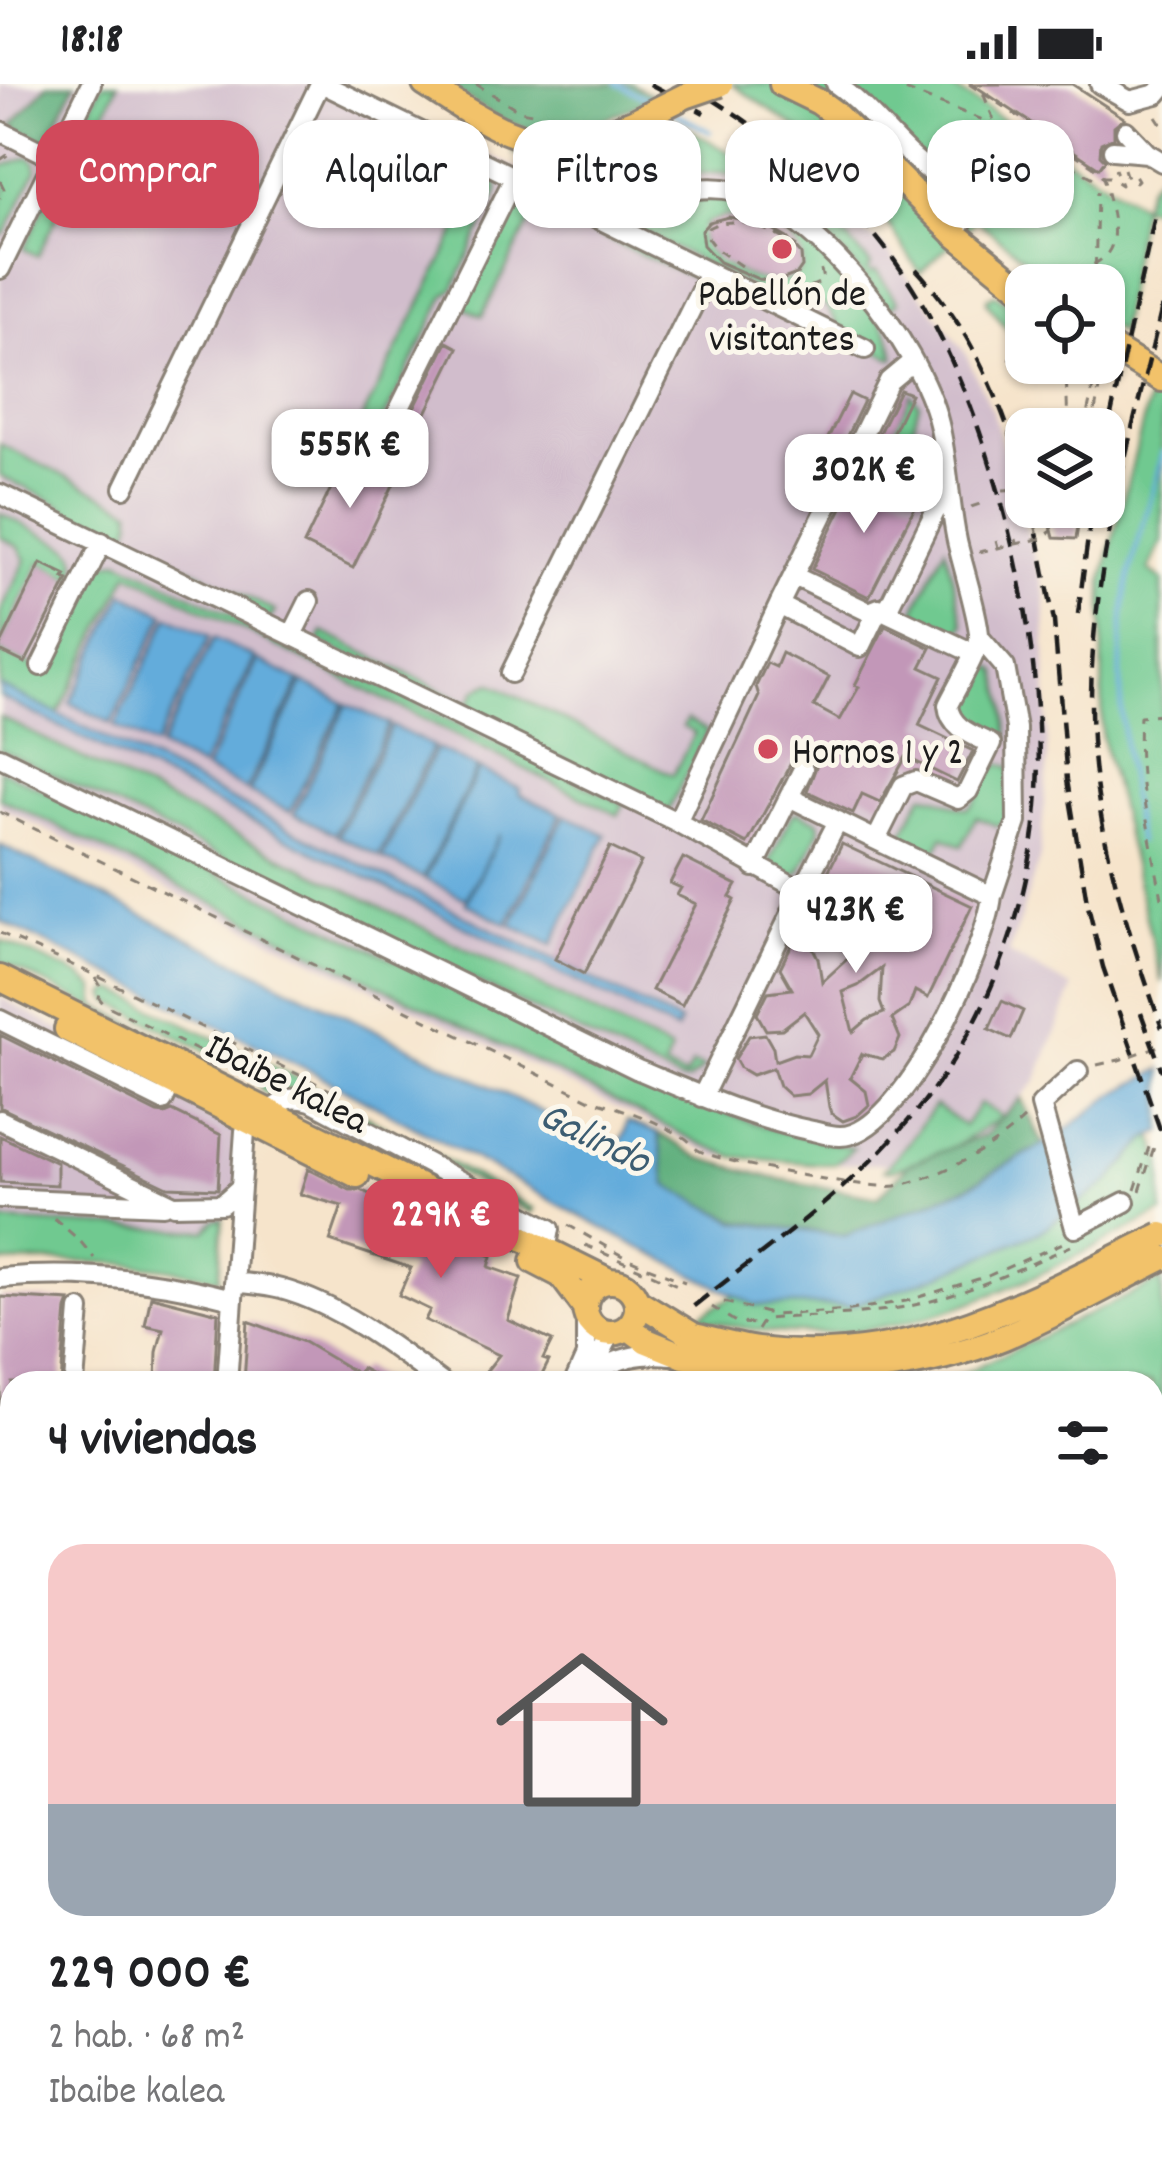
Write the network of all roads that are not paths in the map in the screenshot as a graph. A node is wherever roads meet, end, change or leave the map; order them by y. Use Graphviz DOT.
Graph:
graph roads {
  1 [pos="91,84"];
  2 [pos="321,84"];
  3 [pos="425,84"];
  4 [pos="720,84"];
  5 [pos="782,84"];
  6 [pos="836,84"];
  7 [pos="1100,84"];
  8 [pos="1156,93"];
  9 [pos="1159,115"];
  10 [pos="73,120"];
  11 [pos="0,131"];
  12 [pos="1126,131"];
  13 [pos="36,149"];
  14 [pos="1112,149"];
  15 [pos="1154,157"];
  16 [pos="513,178"];
  17 [pos="513,180"];
  18 [pos="701,188"];
  19 [pos="36,190"];
  20 [pos="619,228"];
  21 [pos="954,233"];
  22 [pos="6,243"];
  23 [pos="1005,268"];
  24 [pos="0,269"];
  25 [pos="709,273"];
  26 [pos="865,349"];
  27 [pos="1125,357"];
  28 [pos="913,361"];
  29 [pos="1162,380"];
  30 [pos="378,452"];
  31 [pos="851,457"];
  32 [pos="124,488"];
  33 [pos="0,494"];
  34 [pos="944,494"];
  35 [pos="922,538"];
  36 [pos="957,541"];
  37 [pos="101,542"];
  38 [pos="794,576"];
  39 [pos="309,601"];
  40 [pos="779,605"];
  41 [pos="882,610"];
  42 [pos="292,635"];
  43 [pos="976,646"];
  44 [pos="41,666"];
  45 [pos="511,674"];
  46 [pos="986,754"];
  47 [pos="1016,754"];
  48 [pos="0,757"];
  49 [pos="808,759"];
  50 [pos="789,797"];
  51 [pos="838,821"];
  52 [pos="676,822"];
  53 [pos="876,840"];
  54 [pos="754,867"];
  55 [pos="802,891"];
  56 [pos="992,896"];
  57 [pos="0,978"];
  58 [pos="0,996"];
  59 [pos="0,1021"];
  60 [pos="28,1022"];
  61 [pos="1078,1070"];
  62 [pos="702,1097"];
  63 [pos="0,1120"];
  64 [pos="258,1122"];
  65 [pos="98,1168"];
  66 [pos="241,1186"];
  67 [pos="0,1198"];
  68 [pos="1129,1200"];
  69 [pos="81,1202"];
  70 [pos="174,1205"];
  71 [pos="549,1235"];
  72 [pos="1162,1235"];
  73 [pos="1162,1258"];
  74 [pos="0,1278"];
  75 [pos="609,1281"];
  76 [pos="233,1290"];
  77 [pos="637,1301"];
  78 [pos="80,1310"];
  79 [pos="585,1311"];
  80 [pos="620,1330"];
  81 [pos="689,1346"];
  82 [pos="75,1371"];
  83 [pos="228,1371"];
  84 [pos="426,1371"];
  85 [pos="585,1371"];
  86 [pos="590,1371"];
  87 [pos="599,1371"];
  88 [pos="771,1371"];
  89 [pos="860,1371"];
  1 -- 10 [label="street"];
  2 -- 16 [label="street"];
  2 -- 32 [label="street"];
  3 -- 4 [label="main road, bridge"];
  5 -- 21 [label="main road"];
  6 -- 21 [label="street"];
  7 -- 8 [label="street"];
  8 -- 9 [label="street"];
  11 -- 13 [label="street"];
  12 -- 15 [label="street"];
  14 -- 15 [label="street"];
  17 -- 30 [label="street"];
  18 -- 28 [label="street"];
  19 -- 22 [label="street"];
  20 -- 25 [label="street"];
  21 -- 23 [label="main road"];
  22 -- 24 [label="street"];
  25 -- 26 [label="street"];
  25 -- 45 [label="street"];
  27 -- 29 [label="main road"];
  28 -- 31 [label="street"];
  28 -- 34 [label="street"];
  31 -- 34 [label="street"];
  31 -- 38 [label="street"];
  33 -- 37 [label="street"];
  34 -- 35 [label="street"];
  34 -- 36 [label="street"];
  35 -- 36 [label="street"];
  35 -- 41 [label="street"];
  36 -- 43 [label="street"];
  37 -- 42 [label="street"];
  37 -- 44 [label="street"];
  38 -- 40 [label="street"];
  38 -- 41 [label="street"];
  39 -- 42 [label="street"];
  40 -- 41 [label="street"];
  40 -- 52 [label="street"];
  41 -- 43 [label="street"];
  42 -- 52 [label="street"];
  43 -- 46 [label="street"];
  43 -- 47 [label="street"];
  46 -- 47 [label="street"];
  46 -- 53 [label="street"];
  47 -- 56 [label="street"];
  48 -- 62 [label="street"];
  49 -- 50 [label="street"];
  50 -- 51 [label="street"];
  50 -- 54 [label="street"];
  51 -- 53 [label="street"];
  51 -- 55 [label="street"];
  52 -- 54 [label="street"];
  53 -- 56 [label="street"];
  54 -- 55 [label="street"];
  55 -- 62 [label="street"];
  56 -- 62 [label="street"];
  57 -- 64 [label="main road, Ibaibe kalea"];
  58 -- 60 [label="main road, Ibaibe kalea"];
  59 -- 60 [label="street"];
  60 -- 64 [label="main road, Ibaibe kalea"];
  61 -- 68 [label="street"];
  63 -- 65 [label="street"];
  64 -- 66 [label="street"];
  64 -- 71 [label="street"];
  64 -- 75 [label="main road, Ibaibe kalea"];
  64 -- 79 [label="main road, Ibaibe kalea"];
  65 -- 69 [label="street"];
  65 -- 70 [label="street"];
  66 -- 70 [label="street"];
  66 -- 76 [label="street"];
  67 -- 69 [label="street"];
  69 -- 70 [label="street"];
  72 -- 81 [label="main road, bridge"];
  73 -- 89 [label="main road, bridge"];
  74 -- 76 [label="street"];
  75 -- 77 [label="main road"];
  75 -- 79 [label="main road"];
  76 -- 83 [label="street"];
  76 -- 84 [label="street"];
  77 -- 80 [label="main road"];
  77 -- 81 [label="main road"];
  78 -- 82 [label="street"];
  79 -- 80 [label="main road"];
  79 -- 85 [label="street"];
  80 -- 81 [label="main road"];
  80 -- 86 [label="street"];
  81 -- 87 [label="street"];
  81 -- 88 [label="main road, bridge"];
}
